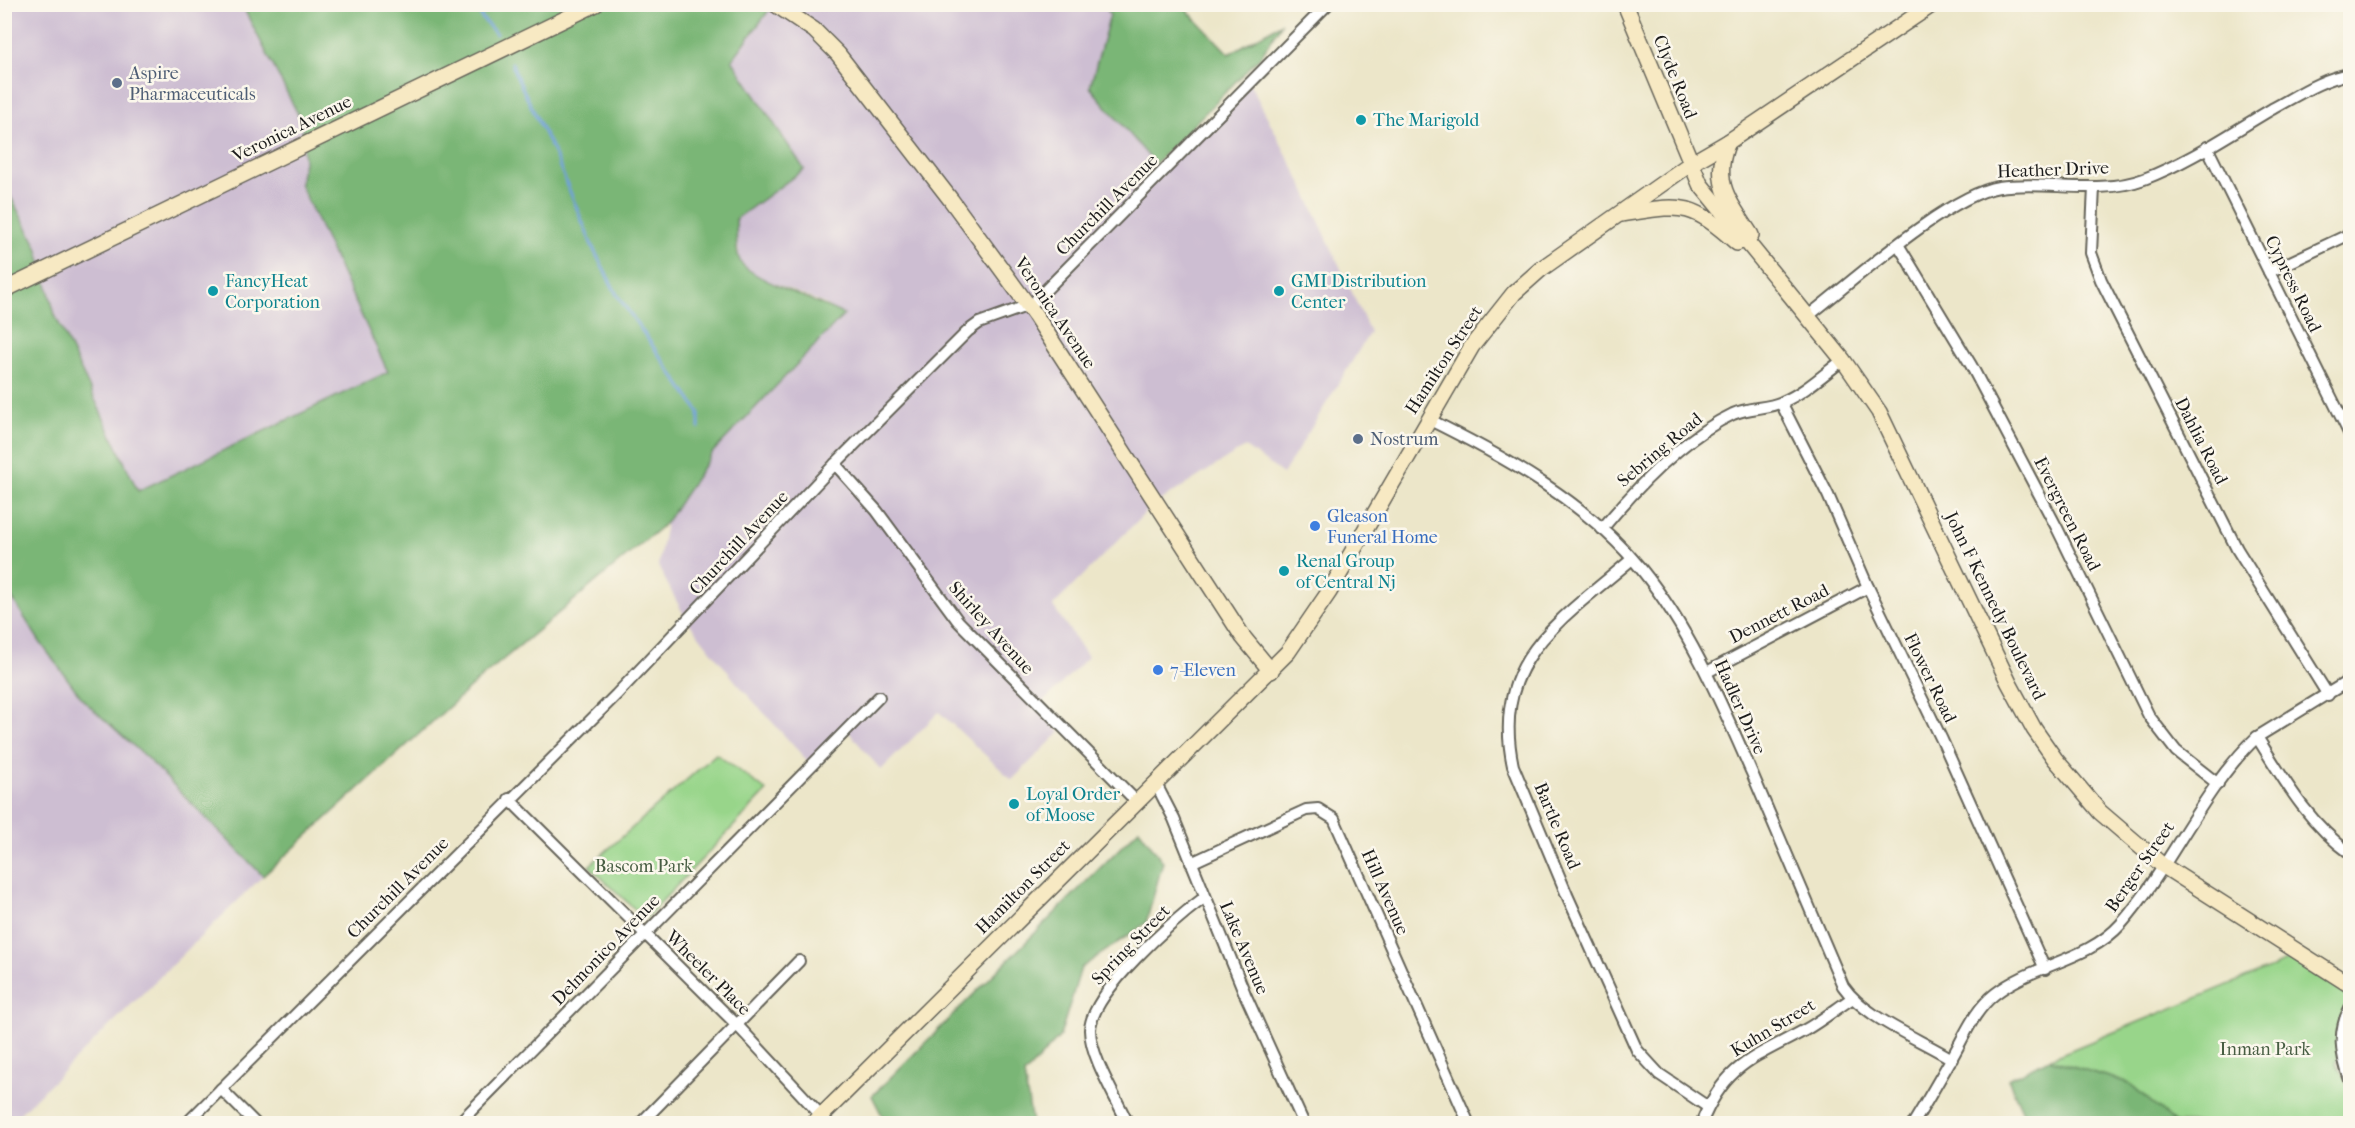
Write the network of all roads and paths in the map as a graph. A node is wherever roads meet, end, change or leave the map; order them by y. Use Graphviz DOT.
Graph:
graph roads {
  1 [pos="596,4"];
  2 [pos="775,4"];
  3 [pos="1328,4"];
  4 [pos="1625,4"];
  5 [pos="1933,4"];
  6 [pos="2350,74"];
  7 [pos="1728,142"];
  8 [pos="2207,147"];
  9 [pos="1690,164"];
  10 [pos="2094,187"];
  11 [pos="1618,214"];
  12 [pos="2350,234"];
  13 [pos="1899,246"];
  14 [pos="2269,272"];
  15 [pos="1776,276"];
  16 [pos="4,290"];
  17 [pos="1028,306"];
  18 [pos="1808,316"];
  19 [pos="1843,360"];
  20 [pos="1781,403"];
  21 [pos="1428,419"];
  22 [pos="2350,435"];
  23 [pos="835,464"];
  24 [pos="1602,529"];
  25 [pos="1632,559"];
  26 [pos="1868,587"];
  27 [pos="1271,671"];
  28 [pos="1707,672"];
  29 [pos="2350,680"];
  30 [pos="2328,695"];
  31 [pos="879,697"];
  32 [pos="2257,737"];
  33 [pos="1156,784"];
  34 [pos="2218,784"];
  35 [pos="509,799"];
  36 [pos="1137,802"];
  37 [pos="2350,853"];
  38 [pos="1191,862"];
  39 [pos="2162,865"];
  40 [pos="1205,897"];
  41 [pos="645,933"];
  42 [pos="799,961"];
  43 [pos="2045,969"];
  44 [pos="2350,985"];
  45 [pos="1851,999"];
  46 [pos="2350,1008"];
  47 [pos="737,1024"];
  48 [pos="1952,1059"];
  49 [pos="2350,1080"];
  50 [pos="221,1089"];
  51 [pos="1708,1107"];
  52 [pos="821,1121"];
  53 [pos="186,1124"];
  54 [pos="256,1124"];
  55 [pos="458,1124"];
  56 [pos="640,1124"];
  57 [pos="1128,1124"];
  58 [pos="1304,1124"];
  59 [pos="1469,1124"];
  60 [pos="1701,1124"];
  61 [pos="1913,1124"];
  1 -- 16 [label="street, Veronica Avenue"];
  2 -- 17 [label="street, Veronica Avenue"];
  3 -- 17 [label="street, Churchill Avenue"];
  4 -- 9 [label="street, Clyde Road"];
  5 -- 7 [label="street, Hamilton Street"];
  6 -- 8 [label="street, Heather Drive"];
  7 -- 9 [label="street, Hamilton Street"];
  7 -- 15 [label="street"];
  8 -- 10 [label="street, Heather Drive"];
  8 -- 14 [label="street, Cypress Road"];
  9 -- 11 [label="street, Hamilton Street"];
  9 -- 15 [label="street, John F Kennedy Boulevard"];
  10 -- 13 [label="street, Heather Drive"];
  10 -- 30 [label="street, Dahlia Road"];
  11 -- 15 [label="street"];
  11 -- 21 [label="street, Hamilton Street"];
  12 -- 14 [label="street"];
  13 -- 18 [label="street, Heather Drive"];
  13 -- 34 [label="street, Evergreen Road"];
  14 -- 22 [label="street, Cypress Road"];
  15 -- 18 [label="street, John F Kennedy Boulevard"];
  17 -- 23 [label="street, Churchill Avenue"];
  17 -- 27 [label="street, Veronica Avenue"];
  18 -- 19 [label="street, John F Kennedy Boulevard"];
  19 -- 20 [label="street, Sebring Road"];
  19 -- 39 [label="street, John F Kennedy Boulevard"];
  20 -- 24 [label="street, Sebring Road"];
  20 -- 26 [label="street, Flower Road"];
  21 -- 24 [label="street, Hadler Drive"];
  21 -- 27 [label="street, Hamilton Street"];
  23 -- 35 [label="street, Churchill Avenue"];
  23 -- 36 [label="street, Shirley Avenue"];
  24 -- 25 [label="street, Hadler Drive"];
  25 -- 28 [label="street, Hadler Drive"];
  25 -- 51 [label="street, Bartle Road"];
  26 -- 28 [label="street, Dennett Road"];
  26 -- 43 [label="street, Flower Road"];
  27 -- 33 [label="street, Hamilton Street"];
  28 -- 45 [label="street, Hadler Drive"];
  29 -- 30 [label="street, Berger Street"];
  30 -- 32 [label="street, Berger Street"];
  31 -- 41 [label="street, Delmonico Avenue"];
  32 -- 34 [label="street, Berger Street"];
  32 -- 37 [label="street"];
  33 -- 36 [label="street, Hamilton Street"];
  33 -- 38 [label="street, Lake Avenue"];
  34 -- 39 [label="street, Berger Street"];
  35 -- 41 [label="street, Wheeler Place"];
  35 -- 50 [label="street, Churchill Avenue"];
  36 -- 52 [label="street, Hamilton Street"];
  38 -- 40 [label="street, Lake Avenue"];
  38 -- 59 [label="street, Hill Avenue"];
  39 -- 43 [label="street, Berger Street"];
  39 -- 44 [label="street, John F Kennedy Boulevard"];
  40 -- 57 [label="street, Spring Street"];
  40 -- 58 [label="street, Lake Avenue"];
  41 -- 47 [label="street, Wheeler Place"];
  41 -- 55 [label="street, Delmonico Avenue"];
  42 -- 47 [label="street"];
  43 -- 48 [label="street, Berger Street"];
  45 -- 48 [label="street"];
  45 -- 51 [label="street, Kuhn Street"];
  46 -- 49 [label="street"];
  47 -- 52 [label="street, Wheeler Place"];
  47 -- 56 [label="street"];
  48 -- 61 [label="street, Berger Street"];
  50 -- 53 [label="street, Churchill Avenue"];
  50 -- 54 [label="street"];
  51 -- 60 [label="street, Kuhn Street"];
}
